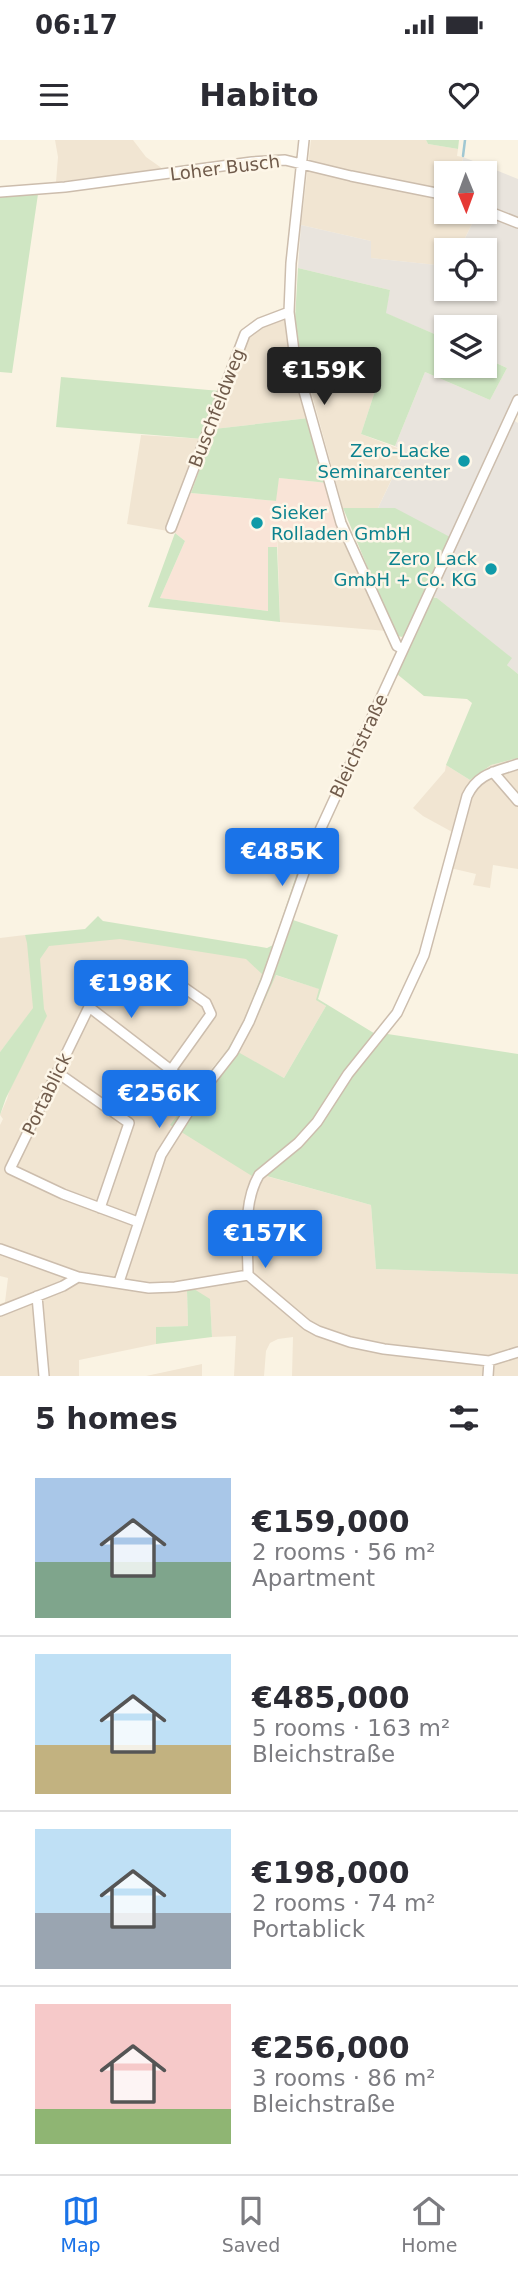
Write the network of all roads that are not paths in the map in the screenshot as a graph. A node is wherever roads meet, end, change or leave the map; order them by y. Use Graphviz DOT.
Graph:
graph roads {
  1 [pos="304,140"];
  2 [pos="300,162"];
  3 [pos="0,192"];
  4 [pos="434,193"];
  5 [pos="497,215"];
  6 [pos="518,223"];
  7 [pos="289,312"];
  8 [pos="518,400"];
  9 [pos="171,528"];
  10 [pos="403,649"];
  11 [pos="518,764"];
  12 [pos="493,772"];
  13 [pos="518,801"];
  14 [pos="89,1007"];
  15 [pos="171,1070"];
  16 [pos="58,1073"];
  17 [pos="199,1095"];
  18 [pos="100,1208"];
  19 [pos="138,1222"];
  20 [pos="0,1249"];
  21 [pos="248,1275"];
  22 [pos="78,1277"];
  23 [pos="119,1282"];
  24 [pos="37,1296"];
  25 [pos="0,1311"];
  26 [pos="518,1352"];
  27 [pos="489,1361"];
  28 [pos="44,1376"];
  29 [pos="488,1376"];
  1 -- 2 [label="street"];
  2 -- 3 [label="street, Loher Busch"];
  2 -- 4 [label="street, Loher Busch"];
  2 -- 7 [label="street"];
  5 -- 6 [label="street"];
  7 -- 9 [label="street, Buschfeldweg"];
  7 -- 10 [label="street"];
  8 -- 10 [label="street, Bleichstraße"];
  10 -- 17 [label="street, Bleichstraße"];
  11 -- 12 [label="street"];
  12 -- 13 [label="street"];
  12 -- 21 [label="street"];
  14 -- 15 [label="street"];
  14 -- 15 [label="street, Portablick"];
  14 -- 16 [label="street, Portablick"];
  15 -- 17 [label="street"];
  16 -- 18 [label="street"];
  16 -- 18 [label="street, Portablick"];
  17 -- 19 [label="street, Bleichstraße"];
  18 -- 19 [label="street, Portablick"];
  19 -- 23 [label="street, Bleichstraße"];
  20 -- 22 [label="street"];
  21 -- 23 [label="street"];
  21 -- 27 [label="street"];
  22 -- 23 [label="street"];
  22 -- 24 [label="street"];
  24 -- 25 [label="street"];
  24 -- 28 [label="street"];
  26 -- 27 [label="street"];
  27 -- 29 [label="street"];
}
